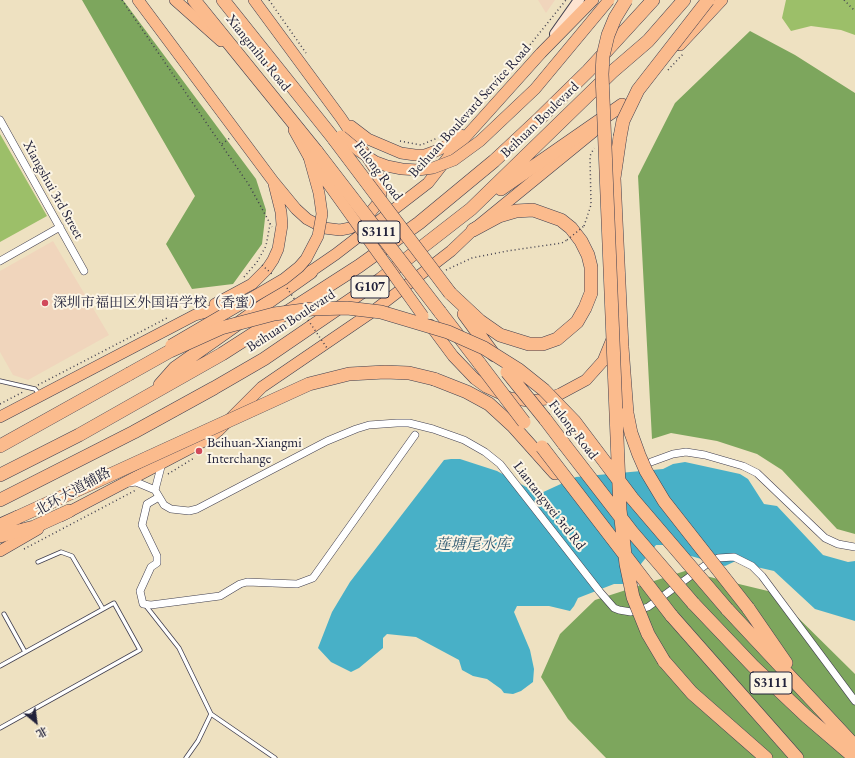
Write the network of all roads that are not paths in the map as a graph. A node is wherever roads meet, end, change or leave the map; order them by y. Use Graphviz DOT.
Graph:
graph roads {
  1 [pos="138,0"];
  2 [pos="175,0"];
  3 [pos="194,0"];
  4 [pos="254,0"];
  5 [pos="579,0"];
  6 [pos="593,0"];
  7 [pos="609,0"];
  8 [pos="626,0"];
  9 [pos="653,0"];
  10 [pos="684,0"];
  11 [pos="708,0"];
  12 [pos="722,0"];
  13 [pos="227,4"];
  14 [pos="541,54"];
  15 [pos="254,74"];
  16 [pos="297,93"];
  17 [pos="622,105"];
  18 [pos="492,109"];
  19 [pos="341,118"];
  20 [pos="0,120"];
  21 [pos="337,137"];
  22 [pos="313,154"];
  23 [pos="273,181"];
  24 [pos="471,209"];
  25 [pos="60,227"];
  26 [pos="473,230"];
  27 [pos="0,260"];
  28 [pos="84,271"];
  29 [pos="311,272"];
  30 [pos="450,293"];
  31 [pos="620,309"];
  32 [pos="195,315"];
  33 [pos="129,374"];
  34 [pos="0,381"];
  35 [pos="151,394"];
  36 [pos="40,396"];
  37 [pos="0,417"];
  38 [pos="415,435"];
  39 [pos="0,446"];
  40 [pos="539,449"];
  41 [pos="651,462"];
  42 [pos="162,463"];
  43 [pos="0,475"];
  44 [pos="121,483"];
  45 [pos="157,493"];
  46 [pos="0,500"];
  47 [pos="69,511"];
  48 [pos="0,525"];
  49 [pos="0,536"];
  50 [pos="855,547"];
  51 [pos="0,551"];
  52 [pos="38,562"];
  53 [pos="146,605"];
  54 [pos="103,609"];
  55 [pos="4,614"];
  56 [pos="25,652"];
  57 [pos="0,666"];
  58 [pos="808,694"];
  59 [pos="855,701"];
  60 [pos="211,714"];
  61 [pos="0,728"];
  62 [pos="855,746"];
  63 [pos="186,758"];
  64 [pos="275,758"];
  65 [pos="766,758"];
  66 [pos="797,758"];
  67 [pos="855,758"];
  1 -- 23 [label="main road"];
  2 -- 15 [label="main road"];
  3 -- 15 [label="highway, Xiangmihu Road"];
  4 -- 19 [label="main road"];
  5 -- 14 [label="street"];
  6 -- 14 [label="main road, Beihuan Boulevard Service Road"];
  7 -- 21 [label="main road, bridge"];
  8 -- 65 [label="highway, bridge"];
  9 -- 35 [label="highway, Beihuan Boulevard / G107"];
  10 -- 24 [label="highway, Beihuan Boulevard / G107"];
  11 -- 31 [label="highway, bridge"];
  12 -- 17 [label="main road"];
  13 -- 16 [label="highway, Xiangmihu Road"];
  14 -- 18 [label="main road, Beihuan Boulevard Service Road"];
  15 -- 22 [label="highway, Xiangmihu Road"];
  16 -- 21 [label="highway, Fulong Road"];
  17 -- 24 [label="highway"];
  17 -- 26 [label="main road"];
  18 -- 19 [label="main road"];
  18 -- 29 [label="main road, Beihuan Boulevard Service Road"];
  19 -- 23 [label="main road"];
  20 -- 25 [label="street, Xiangshui 3rd Street"];
  21 -- 30 [label="highway, Fulong Road / S3111, bridge"];
  22 -- 31 [label="main road, bridge"];
  22 -- 33 [label="main road, bridge"];
  22 -- 40 [label="highway, S3111, bridge"];
  23 -- 32 [label="main road"];
  24 -- 46 [label="highway, Beihuan Boulevard / G107"];
  25 -- 27 [label="street"];
  25 -- 28 [label="street, Xiangshui 3rd Street"];
  26 -- 30 [label="highway"];
  26 -- 42 [label="main road"];
  29 -- 32 [label="main road, Beihuan Boulevard Service Road"];
  29 -- 35 [label="highway"];
  30 -- 67 [label="highway, Fulong Road / S3111, bridge"];
  31 -- 58 [label="highway, bridge"];
  32 -- 36 [label="main road, Beihuan Boulevard Service Road"];
  33 -- 39 [label="highway"];
  33 -- 58 [label="highway, bridge"];
  34 -- 36 [label="lane"];
  35 -- 43 [label="highway, Beihuan Boulevard / G107"];
  36 -- 37 [label="main road, Beihuan Boulevard Service Road"];
  38 -- 53 [label="street"];
  40 -- 48 [label="highway, bridge"];
  40 -- 66 [label="highway, S3111, bridge"];
  41 -- 50 [label="street"];
  42 -- 44 [label="main road, 北环大道辅路"];
  42 -- 45 [label="street"];
  44 -- 45 [label="street"];
  44 -- 47 [label="main road, 北环大道辅路"];
  45 -- 53 [label="street"];
  45 -- 59 [label="street, Liantangwei 3rd Rd, bridge"];
  47 -- 49 [label="highway"];
  47 -- 51 [label="main road, 北环大道辅路"];
  52 -- 54 [label="lane"];
  53 -- 60 [label="lane"];
  54 -- 56 [label="lane"];
  54 -- 61 [label="lane"];
  55 -- 56 [label="lane"];
  56 -- 57 [label="lane"];
  58 -- 62 [label="highway"];
  60 -- 63 [label="lane"];
  60 -- 64 [label="lane"];
}
